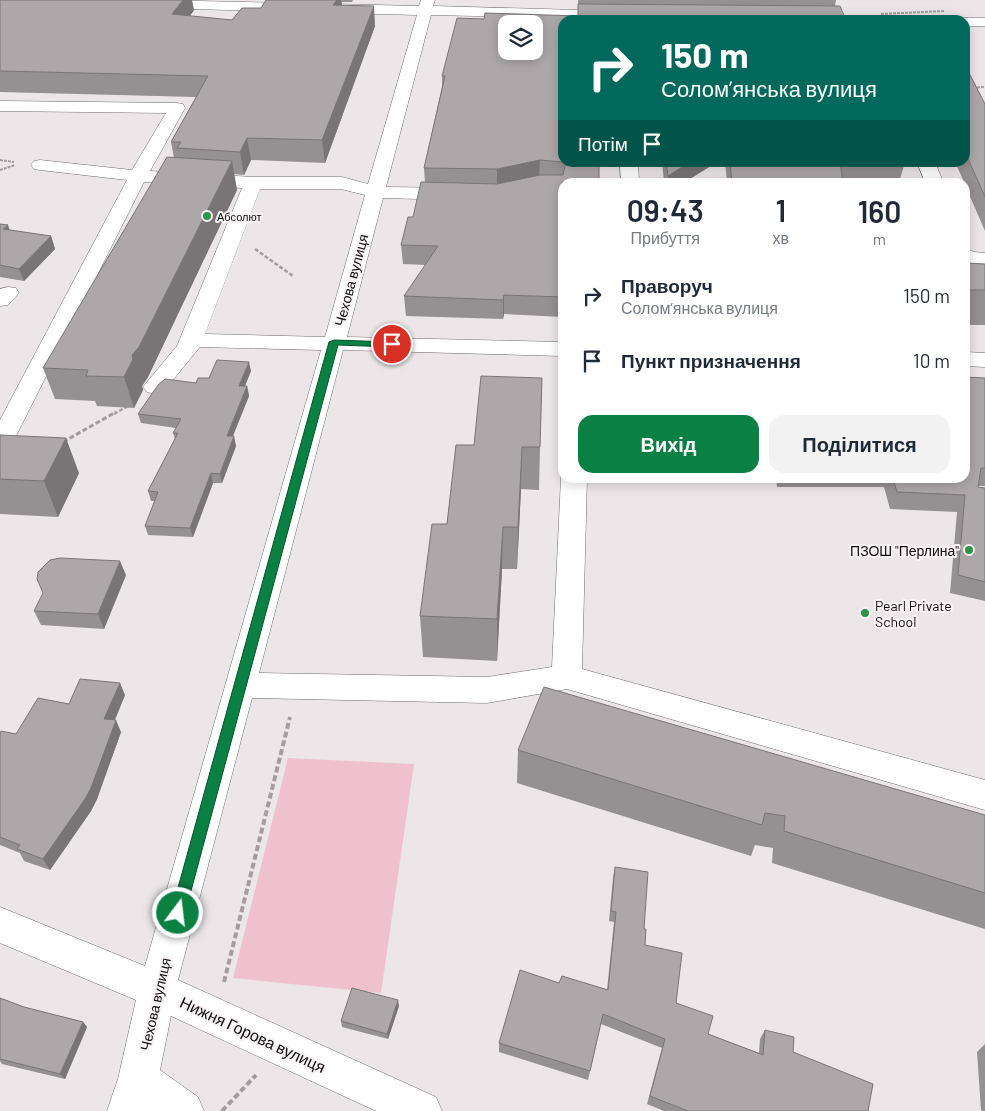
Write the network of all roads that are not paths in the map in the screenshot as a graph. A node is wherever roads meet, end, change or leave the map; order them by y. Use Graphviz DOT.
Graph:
graph roads {
  1 [pos="145,2"];
  2 [pos="264,3"];
  3 [pos="426,6"];
  4 [pos="610,15"];
  5 [pos="970,22"];
  6 [pos="985,22"];
  7 [pos="0,106"];
  8 [pos="40,165"];
  9 [pos="138,176"];
  10 [pos="253,183"];
  11 [pos="375,192"];
  12 [pos="469,194"];
  13 [pos="970,257"];
  14 [pos="985,258"];
  15 [pos="191,340"];
  16 [pos="334,342"];
  17 [pos="558,349"];
  18 [pos="970,359"];
  19 [pos="985,360"];
  20 [pos="155,387"];
  21 [pos="0,445"];
  22 [pos="27,448"];
  23 [pos="574,483"];
  24 [pos="566,677"];
  25 [pos="240,685"];
  26 [pos="985,795"];
  27 [pos="0,925"];
  28 [pos="157,990"];
  29 [pos="133,1095"];
  30 [pos="184,1111"];
  31 [pos="422,1111"];
  1 -- 2 [label="street"];
  2 -- 3 [label="street"];
  3 -- 4 [label="street"];
  3 -- 11 [label="street, Чехова вулиця"];
  5 -- 6 [label="street"];
  7 -- 9 [label="street"];
  8 -- 9 [label="street"];
  9 -- 10 [label="street"];
  9 -- 21 [label="street"];
  10 -- 11 [label="street"];
  10 -- 15 [label="street"];
  11 -- 12 [label="street"];
  11 -- 16 [label="street, Чехова вулиця"];
  13 -- 14 [label="street"];
  15 -- 16 [label="street"];
  15 -- 20 [label="street"];
  16 -- 17 [label="street"];
  16 -- 25 [label="street, Чехова вулиця"];
  18 -- 19 [label="street"];
  21 -- 22 [label="street"];
  23 -- 24 [label="street"];
  24 -- 25 [label="street"];
  24 -- 26 [label="street"];
  25 -- 28 [label="street, Чехова вулиця"];
  27 -- 28 [label="street, Нижня Горова вулиця"];
  28 -- 29 [label="street, Чехова вулиця"];
  28 -- 31 [label="street, Нижня Горова вулиця"];
  29 -- 30 [label="street"];
}
